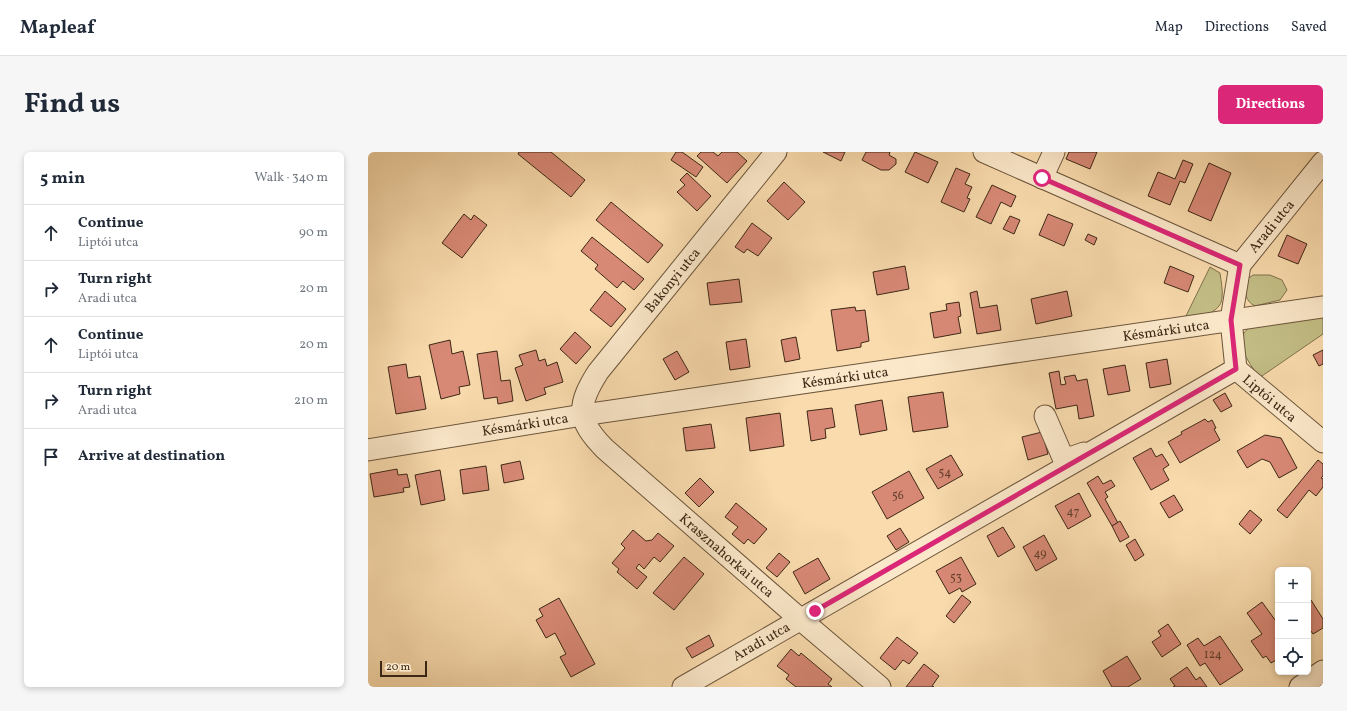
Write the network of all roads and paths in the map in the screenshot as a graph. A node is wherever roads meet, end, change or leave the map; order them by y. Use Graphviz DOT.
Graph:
graph roads {
  1 [pos="776,152"];
  2 [pos="984,152"];
  3 [pos="1054,152"];
  4 [pos="1323,162"];
  5 [pos="1042,178"];
  6 [pos="1240,265"];
  7 [pos="1323,308"];
  8 [pos="1231,320"];
  9 [pos="1236,369"];
  10 [pos="583,415"];
  11 [pos="1045,416"];
  12 [pos="1323,442"];
  13 [pos="1104,445"];
  14 [pos="368,450"];
  15 [pos="800,619"];
  16 [pos="1323,671"];
  17 [pos="683,687"];
  18 [pos="880,687"];
  19 [pos="1300,687"];
  1 -- 10 [label="street, Bakonyi utca"];
  2 -- 5 [label="street"];
  3 -- 5 [label="street"];
  4 -- 6 [label="street, Aradi utca"];
  5 -- 6 [label="street"];
  6 -- 8 [label="street, Aradi utca"];
  7 -- 8 [label="street, Késmárki utca"];
  8 -- 9 [label="street, Liptói utca"];
  8 -- 10 [label="street, Késmárki utca"];
  9 -- 12 [label="street, Liptói utca"];
  9 -- 13 [label="street, Aradi utca"];
  10 -- 14 [label="street, Késmárki utca"];
  10 -- 15 [label="street, Krasznahorkai utca"];
  11 -- 13 [label="street"];
  13 -- 15 [label="street, Aradi utca"];
  15 -- 17 [label="street, Aradi utca"];
  15 -- 18 [label="street, Krasznahorkai utca"];
  16 -- 19 [label="street"];
}
